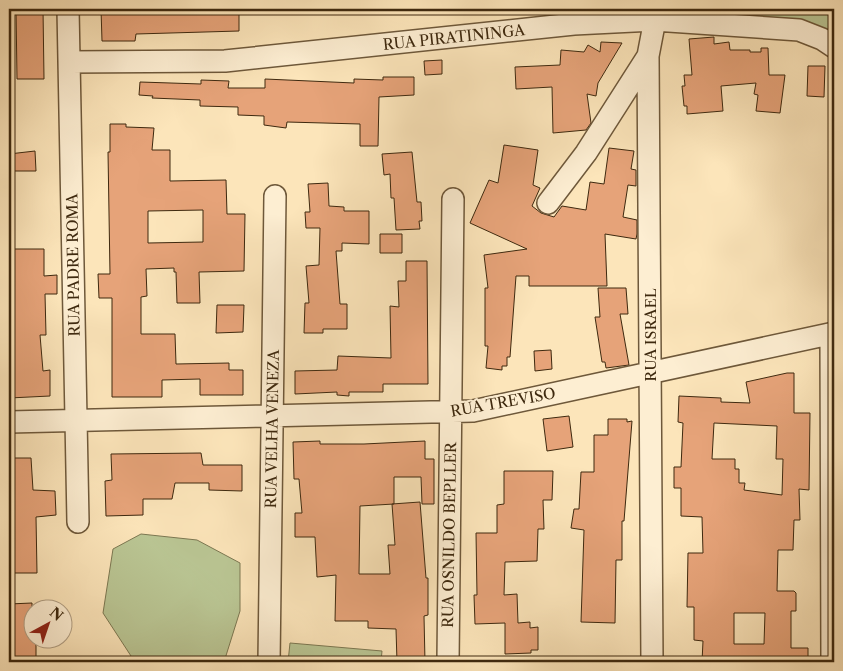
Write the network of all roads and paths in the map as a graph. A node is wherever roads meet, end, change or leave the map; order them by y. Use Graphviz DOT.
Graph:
graph roads {
  1 [pos="68,9"];
  2 [pos="656,14"];
  3 [pos="834,47"];
  4 [pos="648,56"];
  5 [pos="69,62"];
  6 [pos="275,196"];
  7 [pos="453,199"];
  8 [pos="548,203"];
  9 [pos="833,333"];
  10 [pos="650,373"];
  11 [pos="451,413"];
  12 [pos="272,417"];
  13 [pos="76,421"];
  14 [pos="9,422"];
  15 [pos="78,522"];
  16 [pos="269,662"];
  17 [pos="448,662"];
  18 [pos="652,662"];
  19 [pos="832,662"];
  1 -- 5 [label="street, RUA PADRE ROMA"];
  2 -- 3 [label="street, RUA PIRATININGA"];
  2 -- 4 [label="street, RUA ISRAEL"];
  2 -- 5 [label="street, RUA PIRATININGA"];
  4 -- 8 [label="street"];
  4 -- 10 [label="street, RUA ISRAEL"];
  5 -- 13 [label="street, RUA PADRE ROMA"];
  6 -- 12 [label="street, RUA VELHA VENEZA"];
  7 -- 11 [label="street, RUA OSNILDO BEPLLER"];
  9 -- 10 [label="street, RUA TREVISO"];
  9 -- 19 [label="street"];
  10 -- 11 [label="street, RUA TREVISO"];
  10 -- 18 [label="street, RUA ISRAEL"];
  11 -- 12 [label="street, RUA TREVISO"];
  11 -- 17 [label="street, RUA OSNILDO BEPLLER"];
  12 -- 13 [label="street, RUA TREVISO"];
  12 -- 16 [label="street, RUA VELHA VENEZA"];
  13 -- 14 [label="street, RUA TREVISO"];
  13 -- 15 [label="street, RUA PADRE ROMA"];
}
